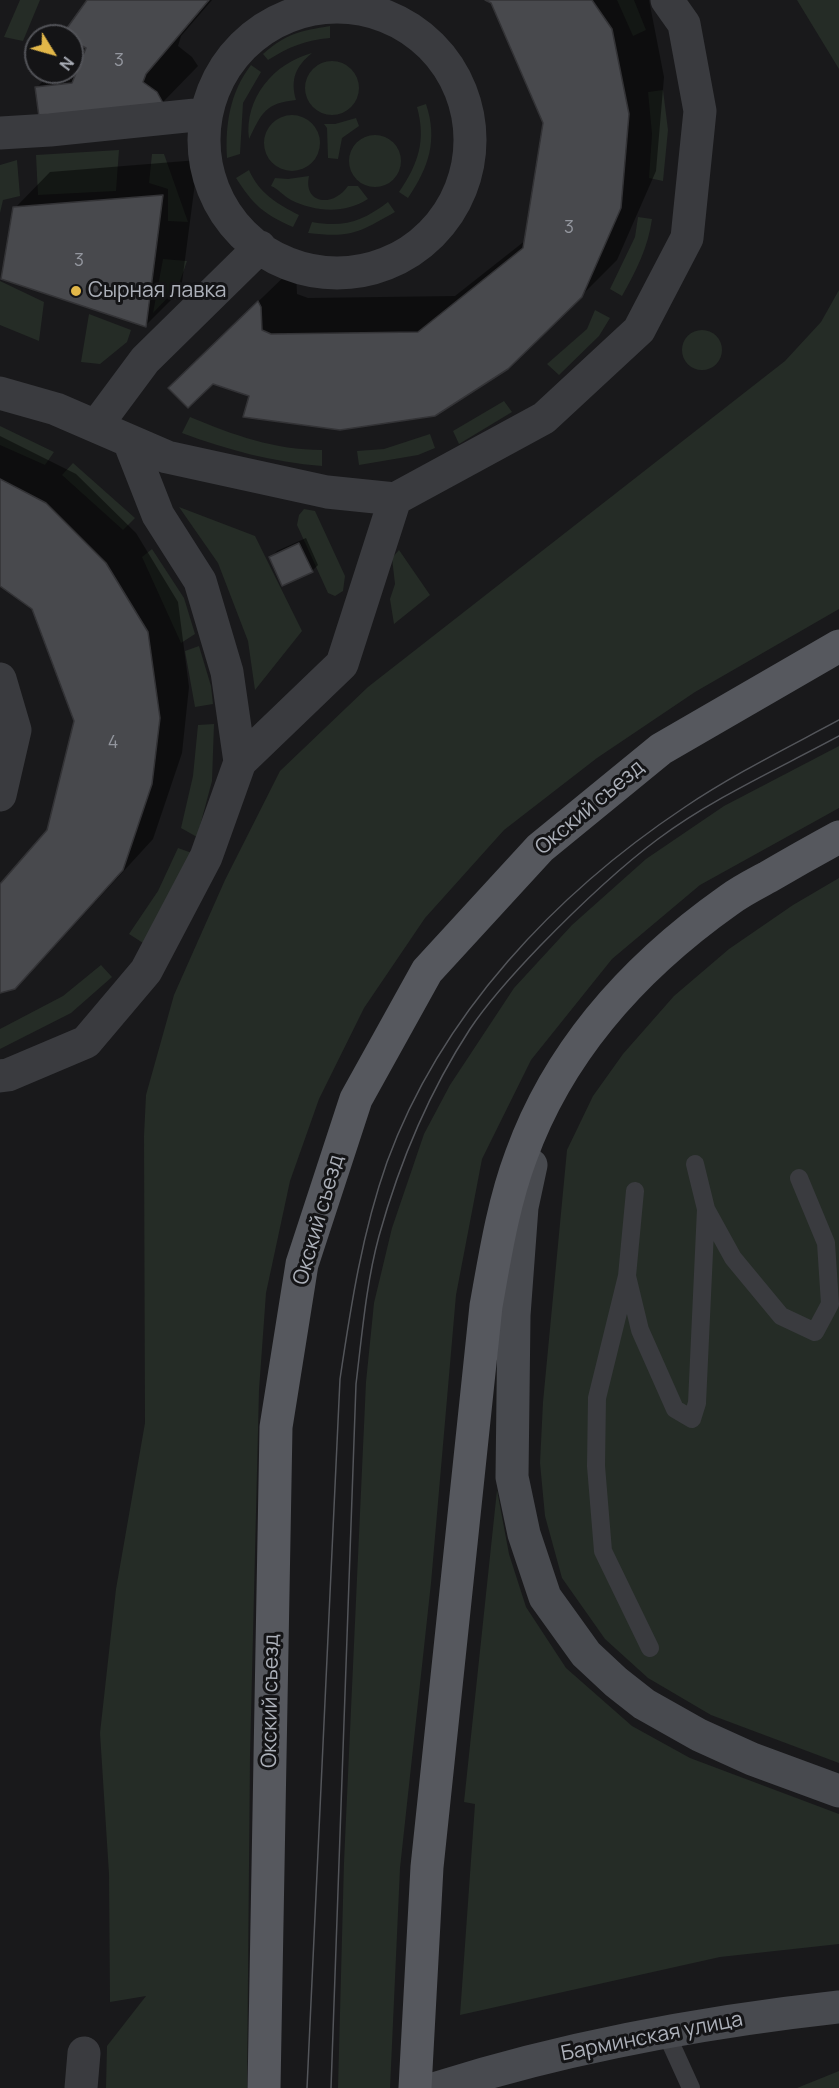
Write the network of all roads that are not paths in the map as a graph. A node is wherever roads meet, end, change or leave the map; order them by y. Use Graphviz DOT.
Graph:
graph roads {
  1 [pos="667,0"];
  2 [pos="206,114"];
  3 [pos="0,133"];
  4 [pos="260,247"];
  5 [pos="0,393"];
  6 [pos="96,426"];
  7 [pos="129,441"];
  8 [pos="395,499"];
  9 [pos="839,646"];
  10 [pos="0,679"];
  11 [pos="240,762"];
  12 [pos="0,795"];
  13 [pos="839,837"];
  14 [pos="0,1076"];
  15 [pos="544,1105"];
  16 [pos="695,1164"];
  17 [pos="799,1178"];
  18 [pos="635,1191"];
  19 [pos="706,1209"];
  20 [pos="627,1276"];
  21 [pos="650,1648"];
  22 [pos="839,1791"];
  23 [pos="839,2007"];
  24 [pos="666,2033"];
  25 [pos="84,2053"];
  26 [pos="452,2083"];
  27 [pos="81,2088"];
  28 [pos="264,2088"];
  29 [pos="415,2088"];
  30 [pos="691,2088"];
  1 -- 8 [label="street"];
  2 -- 3 [label="street"];
  2 -- 4 [label="street"];
  2 -- 4 [label="street"];
  4 -- 6 [label="street"];
  5 -- 6 [label="street"];
  6 -- 7 [label="street"];
  7 -- 8 [label="street"];
  7 -- 11 [label="street"];
  8 -- 11 [label="street"];
  9 -- 28 [label="main road, Окский съезд"];
  10 -- 12 [label="street"];
  11 -- 14 [label="street"];
  13 -- 15 [label="main road"];
  15 -- 22 [label="main road"];
  15 -- 29 [label="main road"];
  16 -- 19 [label="lane"];
  17 -- 19 [label="lane"];
  18 -- 20 [label="lane"];
  19 -- 20 [label="lane"];
  20 -- 21 [label="lane"];
  23 -- 24 [label="main road, Барминская улица"];
  24 -- 26 [label="main road, Барминская улица"];
  24 -- 30 [label="lane"];
  25 -- 27 [label="street"];
}
